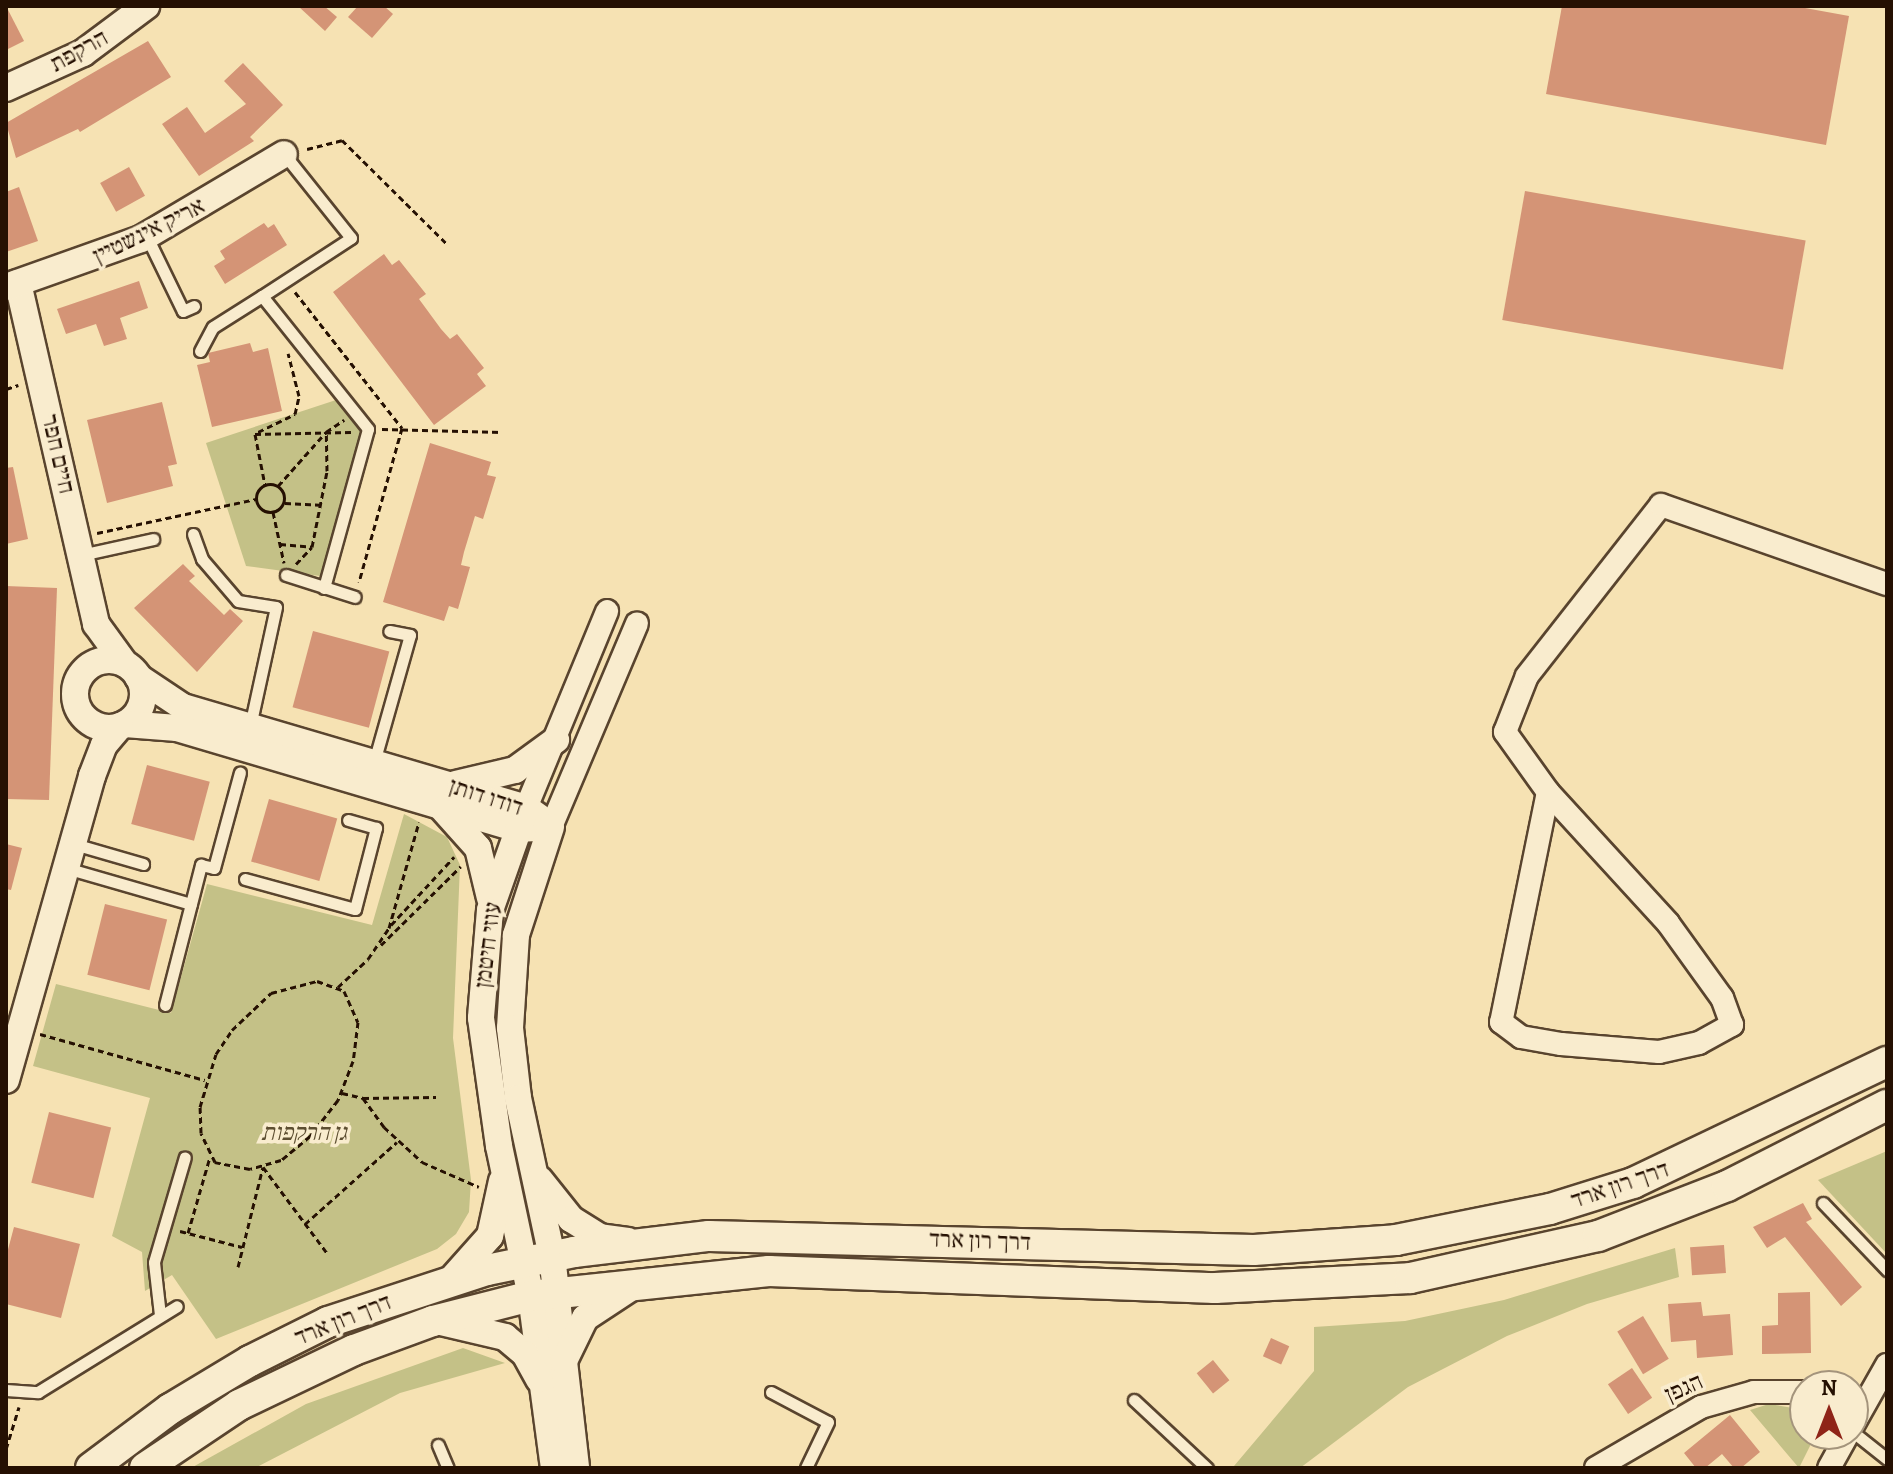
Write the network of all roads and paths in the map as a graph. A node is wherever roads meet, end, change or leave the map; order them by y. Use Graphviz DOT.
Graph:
graph roads {
  1 [pos="146,6"];
  2 [pos="6,88"];
  3 [pos="284,154"];
  4 [pos="146,236"];
  5 [pos="446,243"];
  6 [pos="12,285"];
  7 [pos="262,296"];
  8 [pos="194,306"];
  9 [pos="279,319"];
  10 [pos="200,351"];
  11 [pos="368,429"];
  12 [pos="326,432"];
  13 [pos="354,432"];
  14 [pos="502,432"];
  15 [pos="255,434"];
  16 [pos="265,485"];
  17 [pos="278,486"];
  18 [pos="256,499"];
  19 [pos="283,503"];
  20 [pos="320,505"];
  21 [pos="273,511"];
  22 [pos="193,534"];
  23 [pos="153,539"];
  24 [pos="280,543"];
  25 [pos="79,546"];
  26 [pos="312,547"];
  27 [pos="286,575"];
  28 [pos="1887,584"];
  29 [pos="324,588"];
  30 [pos="355,597"];
  31 [pos="607,611"];
  32 [pos="637,623"];
  33 [pos="96,624"];
  34 [pos="389,631"];
  35 [pos="132,671"];
  36 [pos="83,672"];
  37 [pos="79,710"];
  38 [pos="122,725"];
  39 [pos="250,727"];
  40 [pos="556,740"];
  41 [pos="374,763"];
  42 [pos="240,772"];
  43 [pos="1548,792"];
  44 [pos="434,796"];
  45 [pos="86,800"];
  46 [pos="522,818"];
  47 [pos="348,820"];
  48 [pos="551,827"];
  49 [pos="475,843"];
  50 [pos="70,856"];
  51 [pos="143,864"];
  52 [pos="245,879"];
  53 [pos="191,904"];
  54 [pos="490,910"];
  55 [pos="389,928"];
  56 [pos="377,946"];
  57 [pos="338,987"];
  58 [pos="165,1005"];
  59 [pos="15,1032"];
  60 [pos="1887,1062"];
  61 [pos="6,1080"];
  62 [pos="205,1080"];
  63 [pos="342,1093"];
  64 [pos="436,1097"];
  65 [pos="363,1098"];
  66 [pos="1887,1105"];
  67 [pos="397,1142"];
  68 [pos="499,1146"];
  69 [pos="185,1157"];
  70 [pos="210,1157"];
  71 [pos="530,1159"];
  72 [pos="263,1167"];
  73 [pos="502,1194"];
  74 [pos="1823,1203"];
  75 [pos="305,1224"];
  76 [pos="165,1227"];
  77 [pos="188,1233"];
  78 [pos="639,1242"];
  79 [pos="244,1247"];
  80 [pos="327,1253"];
  81 [pos="539,1259"];
  82 [pos="238,1267"];
  83 [pos="1887,1270"];
  84 [pos="450,1281"];
  85 [pos="641,1282"];
  86 [pos="544,1294"];
  87 [pos="177,1306"];
  88 [pos="160,1315"];
  89 [pos="433,1321"];
  90 [pos="1887,1365"];
  91 [pos="553,1377"];
  92 [pos="1869,1388"];
  93 [pos="12,1391"];
  94 [pos="771,1392"];
  95 [pos="1789,1392"];
  96 [pos="1134,1400"];
  97 [pos="438,1445"];
  98 [pos="1869,1446"];
  99 [pos="6,1449"];
  100 [pos="1840,1450"];
  101 [pos="1887,1459"];
  102 [pos="91,1468"];
  103 [pos="145,1468"];
  104 [pos="448,1468"];
  105 [pos="554,1468"];
  106 [pos="576,1468"];
  107 [pos="806,1468"];
  108 [pos="1207,1468"];
  109 [pos="1596,1468"];
  110 [pos="1829,1468"];
  1 -- 2 [label="street, הרקפת"];
  3 -- 4 [label="street, אריק אינשטיין"];
  3 -- 5 [label="path"];
  3 -- 7 [label="lane"];
  4 -- 6 [label="street, אריק אינשטיין"];
  4 -- 8 [label="lane"];
  6 -- 25 [label="street, חיים חפר"];
  7 -- 9 [label="lane"];
  7 -- 10 [label="lane"];
  9 -- 11 [label="lane"];
  9 -- 15 [label="path"];
  11 -- 14 [label="path"];
  11 -- 29 [label="lane"];
  12 -- 13 [label="path"];
  12 -- 15 [label="path"];
  12 -- 17 [label="path"];
  12 -- 20 [label="path"];
  15 -- 16 [label="path"];
  16 -- 17 [label="path"];
  16 -- 18 [label="path"];
  17 -- 19 [label="path"];
  18 -- 21 [label="path"];
  18 -- 25 [label="path"];
  19 -- 20 [label="path"];
  19 -- 21 [label="path"];
  20 -- 26 [label="path"];
  21 -- 24 [label="path"];
  22 -- 39 [label="lane"];
  23 -- 25 [label="lane"];
  24 -- 26 [label="path"];
  24 -- 27 [label="path"];
  25 -- 33 [label="street, חיים חפר"];
  26 -- 27 [label="path"];
  27 -- 29 [label="lane"];
  28 -- 43 [label="street"];
  29 -- 30 [label="lane"];
  31 -- 40 [label="street, עוזי חיטמן"];
  32 -- 48 [label="street, עוזי חיטמן"];
  33 -- 35 [label="street, חיים חפר"];
  33 -- 36 [label="street, חיים חפר"];
  34 -- 41 [label="lane"];
  35 -- 36 [label="street"];
  35 -- 38 [label="street"];
  35 -- 39 [label="street, דודו דותן"];
  36 -- 37 [label="street"];
  37 -- 38 [label="street"];
  37 -- 45 [label="street"];
  38 -- 44 [label="street, דודו דותן"];
  38 -- 45 [label="street"];
  39 -- 41 [label="street, דודו דותן"];
  40 -- 44 [label="street"];
  40 -- 46 [label="street, עוזי חיטמן"];
  41 -- 44 [label="street, דודו דותן"];
  42 -- 53 [label="lane"];
  43 -- 43 [label="street"];
  44 -- 46 [label="street, דודו דותן"];
  44 -- 49 [label="street"];
  44 -- 55 [label="path"];
  45 -- 50 [label="street"];
  46 -- 48 [label="street, דודו דותן"];
  46 -- 54 [label="street, עוזי חיטמן"];
  47 -- 52 [label="lane"];
  48 -- 71 [label="street, עוזי חיטמן"];
  49 -- 54 [label="street"];
  49 -- 55 [label="path"];
  49 -- 56 [label="path"];
  50 -- 51 [label="lane"];
  50 -- 53 [label="lane"];
  50 -- 59 [label="street"];
  53 -- 58 [label="lane"];
  54 -- 68 [label="street, עוזי חיטמן"];
  55 -- 56 [label="path"];
  56 -- 57 [label="path"];
  57 -- 62 [label="path"];
  57 -- 63 [label="path"];
  59 -- 61 [label="street"];
  59 -- 62 [label="path"];
  60 -- 78 [label="main road, דרך רון ארד"];
  62 -- 70 [label="path"];
  63 -- 65 [label="path"];
  63 -- 72 [label="path"];
  64 -- 65 [label="path"];
  65 -- 67 [label="path"];
  66 -- 85 [label="main road, דרך רון ארד"];
  67 -- 73 [label="path"];
  67 -- 75 [label="path"];
  68 -- 73 [label="street"];
  68 -- 81 [label="street, עוזי חיטמן"];
  69 -- 76 [label="lane"];
  70 -- 72 [label="path"];
  70 -- 77 [label="path"];
  71 -- 78 [label="street"];
  71 -- 81 [label="street, עוזי חיטמן"];
  72 -- 75 [label="path"];
  72 -- 79 [label="path"];
  73 -- 84 [label="street"];
  74 -- 83 [label="lane"];
  75 -- 80 [label="path"];
  76 -- 77 [label="path"];
  76 -- 88 [label="lane"];
  77 -- 79 [label="path"];
  78 -- 81 [label="main road, דרך רון ארד"];
  79 -- 82 [label="path"];
  81 -- 84 [label="main road, דרך רון ארד"];
  81 -- 86 [label="street, עוזי חיטמן"];
  84 -- 102 [label="main road, דרך רון ארד"];
  85 -- 86 [label="main road, דרך רון ארד"];
  85 -- 91 [label="street"];
  86 -- 89 [label="main road, דרך רון ארד"];
  86 -- 91 [label="street, עוזי חיטמן"];
  87 -- 88 [label="lane"];
  88 -- 93 [label="lane"];
  89 -- 91 [label="street"];
  89 -- 103 [label="main road, דרך רון ארד"];
  90 -- 92 [label="street"];
  91 -- 105 [label="street"];
  91 -- 106 [label="street"];
  93 -- 99 [label="path"];
  94 -- 107 [label="lane"];
  95 -- 109 [label="street, הגפן"];
  96 -- 108 [label="lane"];
  97 -- 104 [label="lane"];
  98 -- 101 [label="lane"];
  100 -- 110 [label="street"];
}
